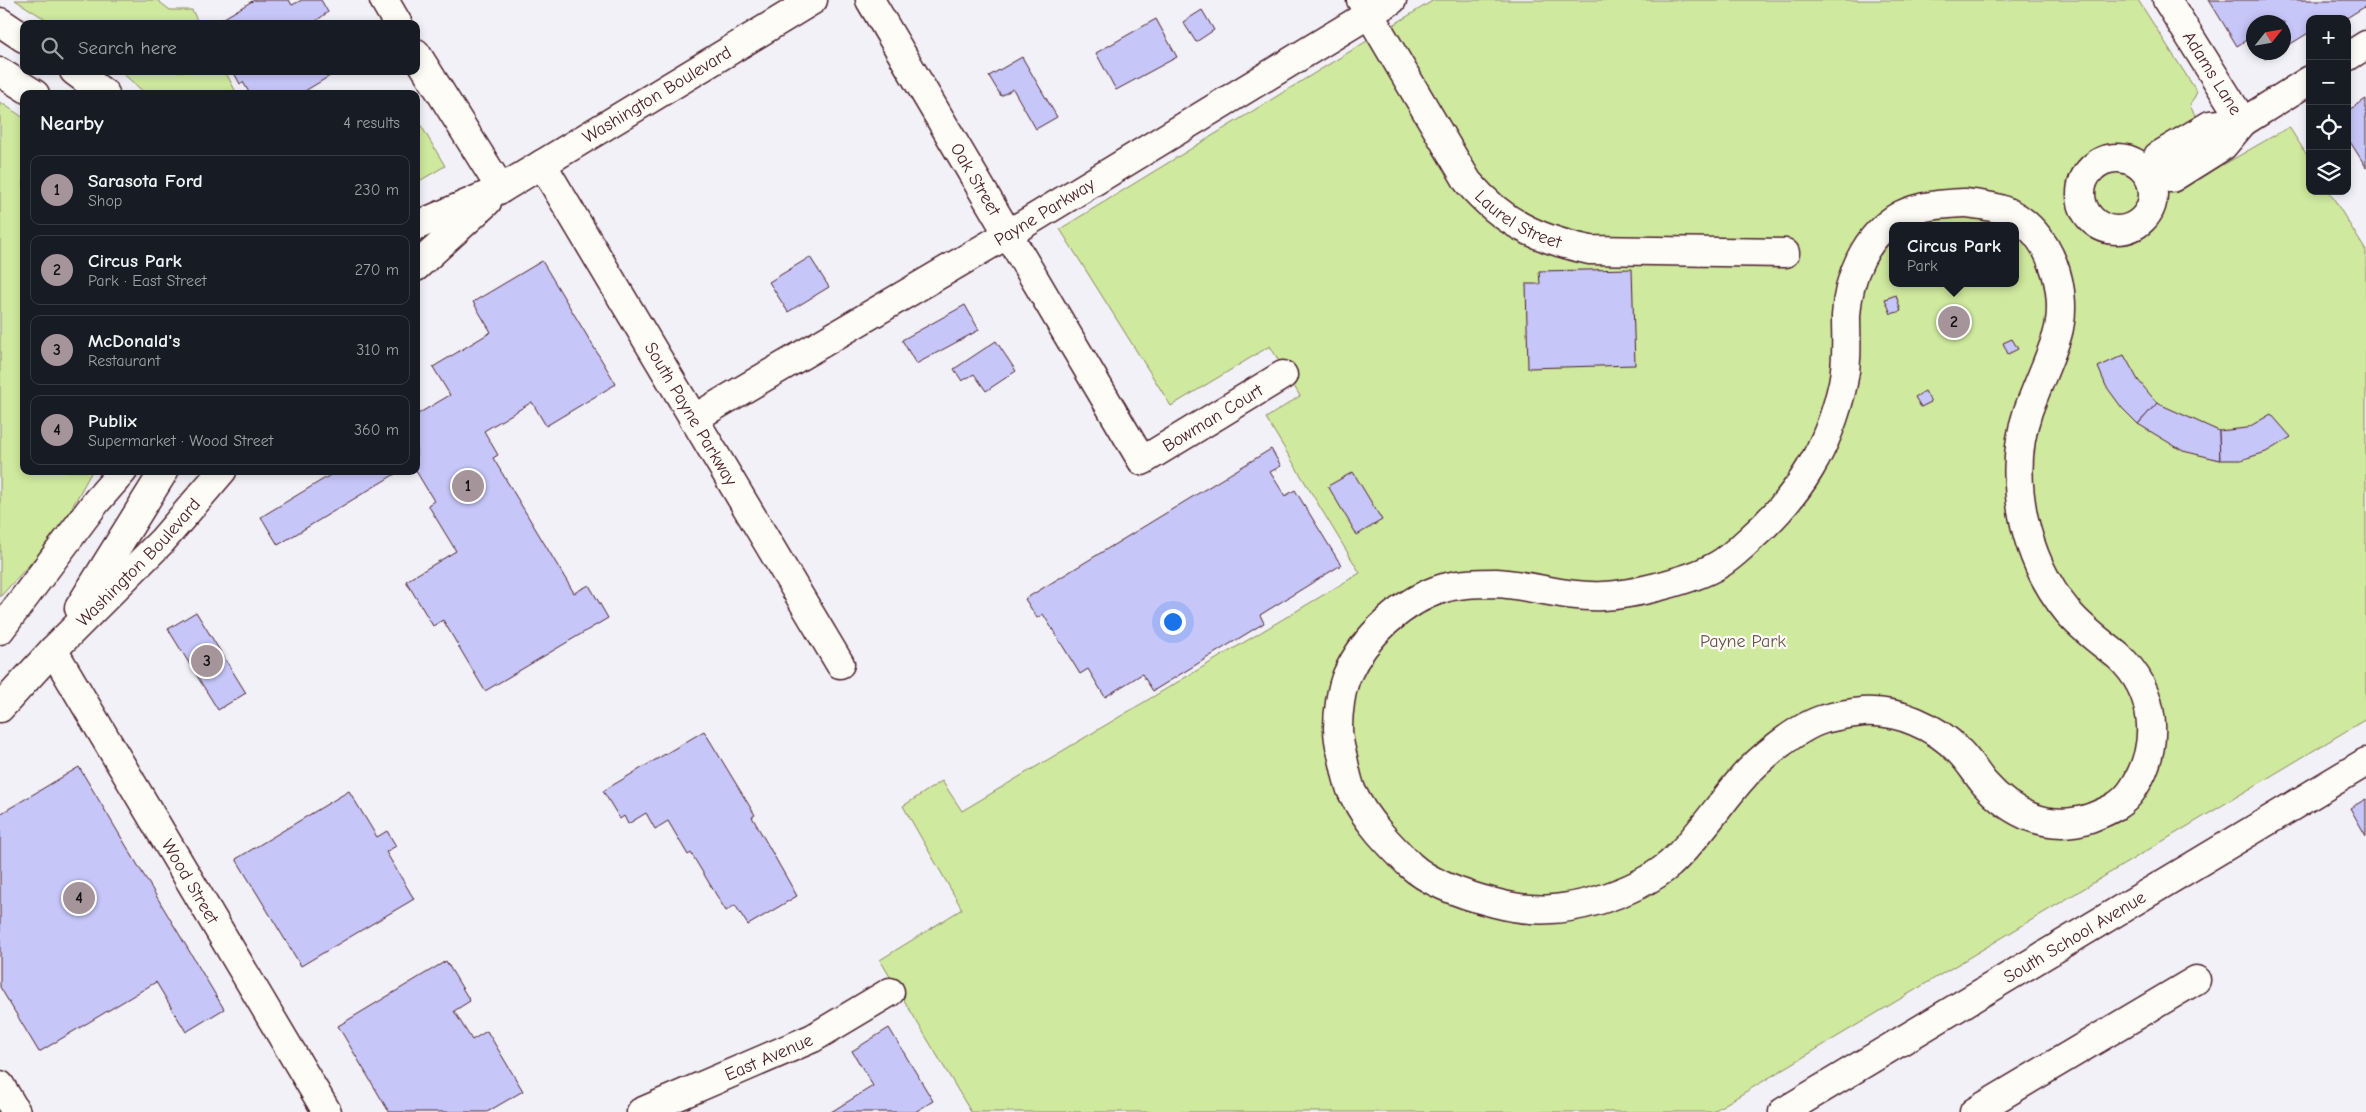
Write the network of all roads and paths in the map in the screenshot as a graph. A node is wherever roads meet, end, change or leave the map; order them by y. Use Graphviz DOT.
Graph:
graph roads {
  1 [pos="384,0"];
  2 [pos="813,0"];
  3 [pos="870,0"];
  4 [pos="1392,0"];
  5 [pos="2167,0"];
  6 [pos="1365,7"];
  7 [pos="396,20"];
  8 [pos="0,22"];
  9 [pos="20,35"];
  10 [pos="2366,46"];
  11 [pos="2351,55"];
  12 [pos="420,59"];
  13 [pos="0,72"];
  14 [pos="79,75"];
  15 [pos="2306,83"];
  16 [pos="28,90"];
  17 [pos="100,90"];
  18 [pos="2243,122"];
  19 [pos="542,164"];
  20 [pos="2149,176"];
  21 [pos="501,189"];
  22 [pos="1893,222"];
  23 [pos="420,224"];
  24 [pos="1889,225"];
  25 [pos="1008,234"];
  26 [pos="1785,253"];
  27 [pos="420,263"];
  28 [pos="1283,375"];
  29 [pos="693,419"];
  30 [pos="1142,461"];
  31 [pos="107,475"];
  32 [pos="120,475"];
  33 [pos="162,475"];
  34 [pos="219,475"];
  35 [pos="96,502"];
  36 [pos="0,630"];
  37 [pos="53,650"];
  38 [pos="840,664"];
  39 [pos="0,708"];
  40 [pos="2152,742"];
  41 [pos="2366,762"];
  42 [pos="2196,980"];
  43 [pos="890,992"];
  44 [pos="0,1086"];
  45 [pos="16,1112"];
  46 [pos="326,1112"];
  47 [pos="641,1112"];
  48 [pos="1783,1112"];
  49 [pos="1974,1112"];
  1 -- 7 [label="street"];
  2 -- 19 [label="street, Washington Boulevard"];
  3 -- 25 [label="street, Oak Street"];
  4 -- 6 [label="street, Payne Parkway"];
  5 -- 18 [label="street, Adams Lane"];
  6 -- 25 [label="street, Payne Parkway"];
  6 -- 26 [label="street, Laurel Street"];
  8 -- 9 [label="street"];
  10 -- 11 [label="street"];
  12 -- 21 [label="street"];
  13 -- 16 [label="street"];
  14 -- 17 [label="street"];
  15 -- 18 [label="street"];
  18 -- 20 [label="street"];
  19 -- 21 [label="street, Washington Boulevard"];
  19 -- 29 [label="street, South Payne Parkway"];
  21 -- 23 [label="street, Washington Boulevard"];
  21 -- 27 [label="street, Washington Boulevard"];
  22 -- 40 [label="street"];
  24 -- 40 [label="street"];
  25 -- 29 [label="street, Payne Parkway"];
  25 -- 30 [label="street, Oak Street"];
  28 -- 30 [label="street, Bowman Court"];
  29 -- 38 [label="street, South Payne Parkway"];
  31 -- 35 [label="street"];
  32 -- 35 [label="street"];
  33 -- 37 [label="street"];
  34 -- 37 [label="street, Washington Boulevard"];
  35 -- 36 [label="street"];
  37 -- 39 [label="street"];
  37 -- 46 [label="street, Wood Street"];
  41 -- 48 [label="street, South School Avenue"];
  42 -- 49 [label="street"];
  43 -- 47 [label="street, East Avenue"];
  44 -- 45 [label="street"];
}
